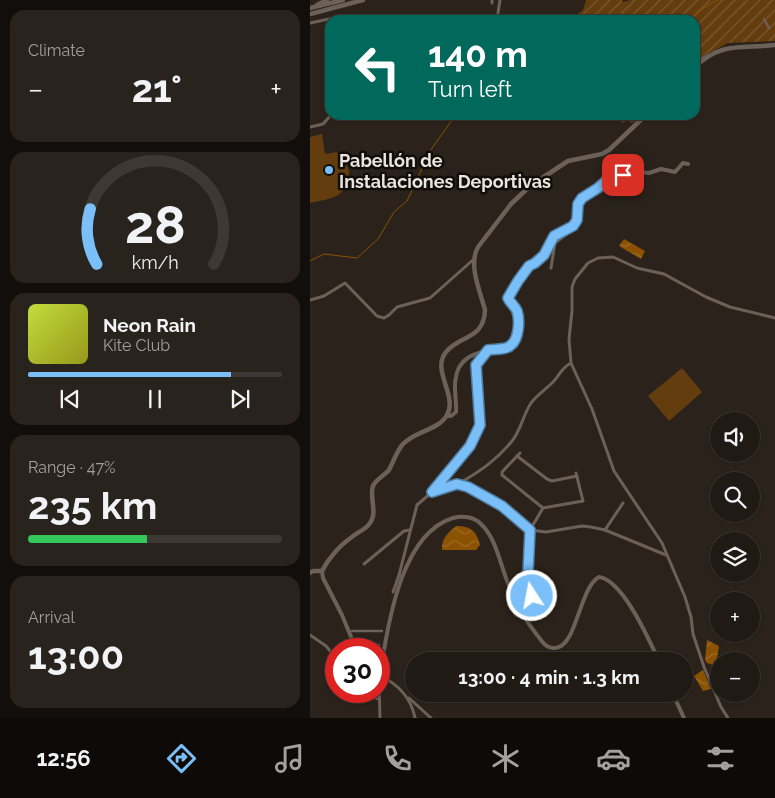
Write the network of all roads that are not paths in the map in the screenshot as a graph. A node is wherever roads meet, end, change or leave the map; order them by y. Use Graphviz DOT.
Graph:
graph roads {
  1 [pos="327,0"];
  2 [pos="343,0"];
  3 [pos="363,0"];
  4 [pos="500,0"];
  5 [pos="310,8"];
  6 [pos="498,13"];
  7 [pos="310,14"];
  8 [pos="325,20"];
  9 [pos="764,20"];
  10 [pos="310,23"];
  11 [pos="769,28"];
  12 [pos="775,45"];
  13 [pos="700,62"];
  14 [pos="327,120"];
  15 [pos="641,120"];
  16 [pos="310,127"];
  17 [pos="688,164"];
  18 [pos="578,214"];
  19 [pos="474,259"];
  20 [pos="551,268"];
  21 [pos="310,300"];
  22 [pos="775,318"];
  23 [pos="488,350"];
  24 [pos="571,363"];
  25 [pos="447,416"];
  26 [pos="457,484"];
  27 [pos="432,492"];
  28 [pos="623,503"];
  29 [pos="543,508"];
  30 [pos="410,530"];
  31 [pos="530,530"];
  32 [pos="605,530"];
  33 [pos="666,555"];
  34 [pos="364,564"];
  35 [pos="322,571"];
  36 [pos="310,573"];
  37 [pos="401,576"];
  38 [pos="507,582"];
  39 [pos="393,592"];
  40 [pos="532,596"];
  41 [pos="539,618"];
  42 [pos="352,631"];
  43 [pos="382,631"];
  44 [pos="310,635"];
  45 [pos="353,638"];
  46 [pos="386,638"];
  47 [pos="325,645"];
  48 [pos="654,652"];
  49 [pos="390,682"];
  50 [pos="405,694"];
  51 [pos="409,702"];
  52 [pos="413,702"];
  53 [pos="677,702"];
  54 [pos="380,703"];
  55 [pos="380,718"];
  56 [pos="415,718"];
  57 [pos="431,718"];
  58 [pos="684,718"];
  59 [pos="728,718"];
  1 -- 5 [label="main road"];
  2 -- 5 [label="main road"];
  3 -- 7 [label="main road"];
  4 -- 6 [label="street"];
  8 -- 10 [label="street"];
  9 -- 11 [label="street"];
  12 -- 13 [label="main road"];
  14 -- 16 [label="street"];
  15 -- 19 [label="main road"];
  17 -- 18 [label="street"];
  18 -- 20 [label="street"];
  18 -- 23 [label="street"];
  19 -- 21 [label="street"];
  19 -- 25 [label="main road"];
  22 -- 24 [label="street"];
  23 -- 25 [label="street"];
  23 -- 27 [label="street"];
  24 -- 26 [label="street"];
  24 -- 33 [label="street"];
  25 -- 35 [label="main road"];
  26 -- 27 [label="street"];
  26 -- 31 [label="street"];
  27 -- 30 [label="street"];
  28 -- 32 [label="street"];
  29 -- 29 [label="street"];
  29 -- 31 [label="street"];
  30 -- 34 [label="street"];
  30 -- 37 [label="street"];
  31 -- 32 [label="street"];
  31 -- 40 [label="street"];
  32 -- 33 [label="street"];
  33 -- 59 [label="street"];
  35 -- 36 [label="main road"];
  35 -- 45 [label="street"];
  37 -- 38 [label="street"];
  37 -- 39 [label="street"];
  37 -- 46 [label="street"];
  38 -- 40 [label="street"];
  38 -- 48 [label="street"];
  40 -- 41 [label="street"];
  42 -- 43 [label="street"];
  44 -- 47 [label="street"];
  49 -- 50 [label="street"];
  51 -- 56 [label="street"];
  52 -- 57 [label="street"];
  53 -- 58 [label="street"];
  54 -- 55 [label="street"];
}
